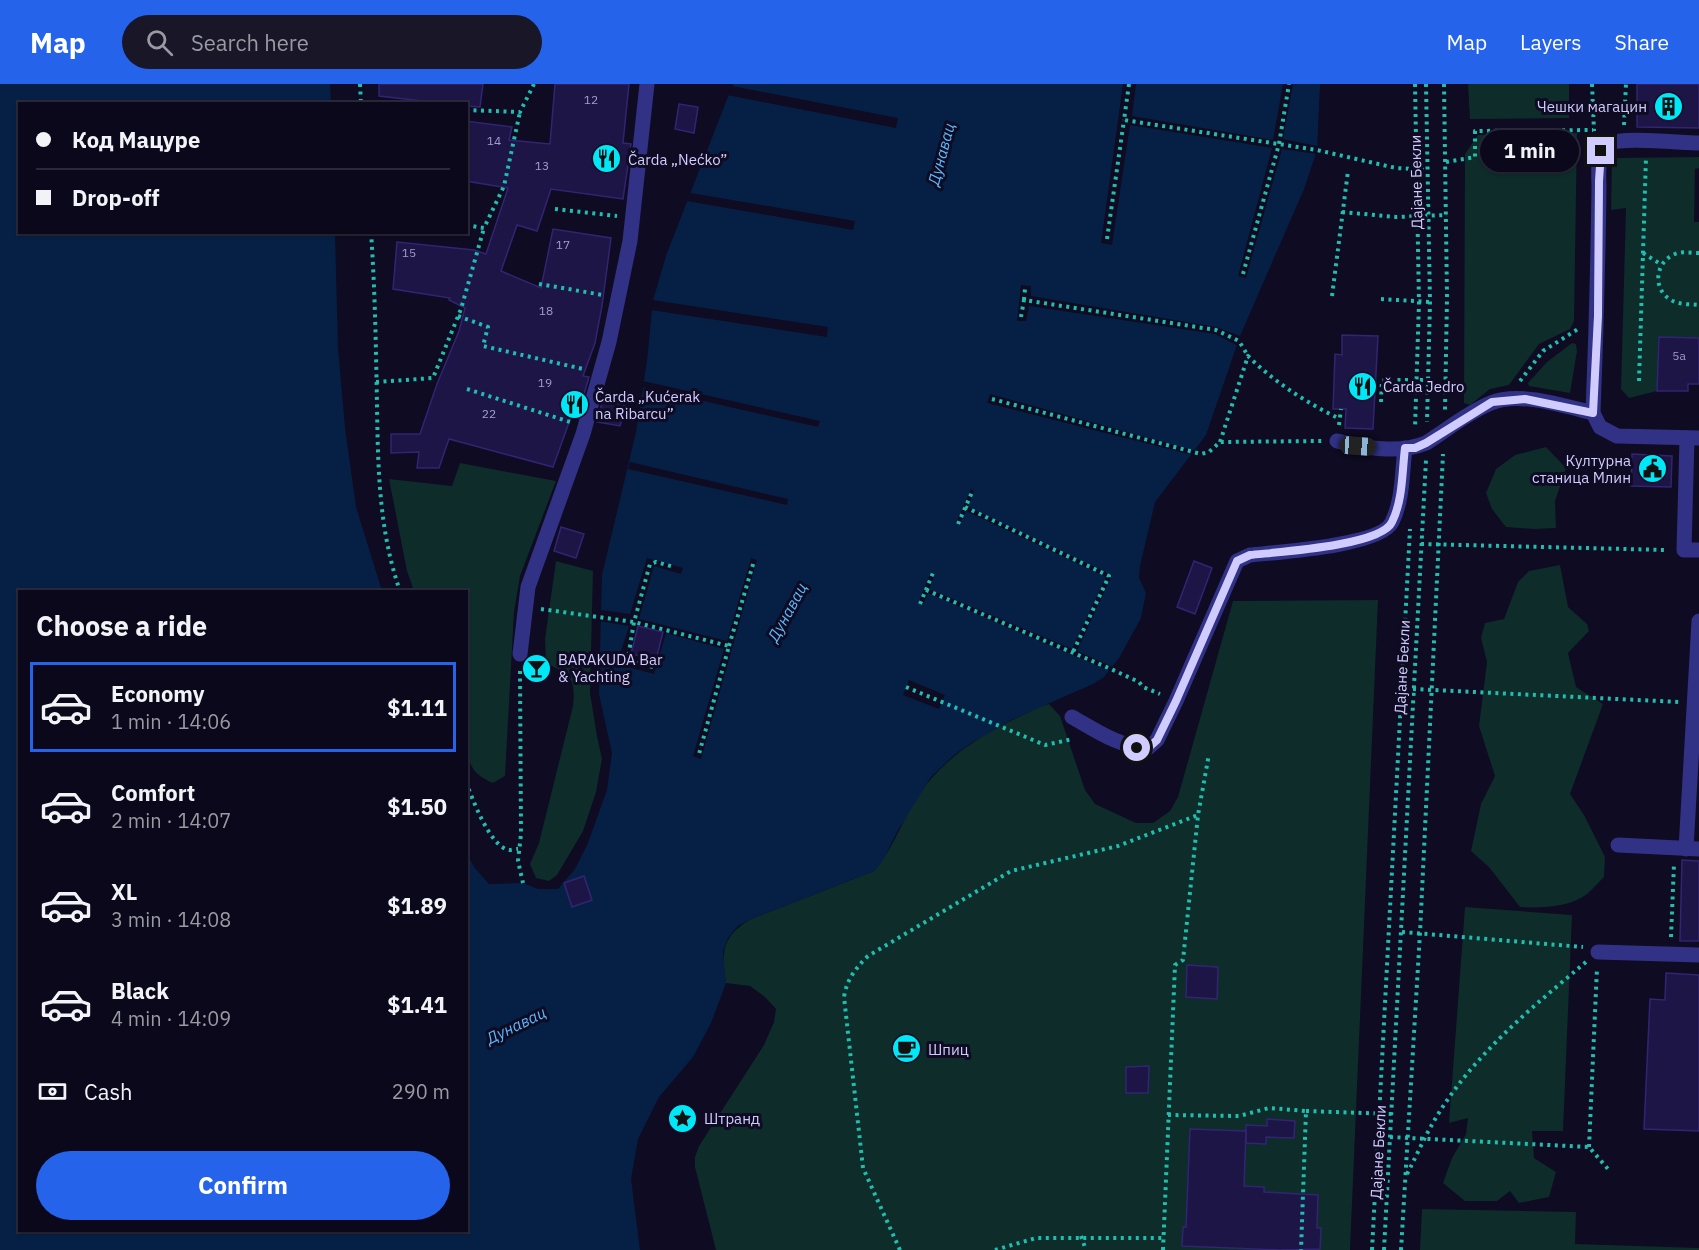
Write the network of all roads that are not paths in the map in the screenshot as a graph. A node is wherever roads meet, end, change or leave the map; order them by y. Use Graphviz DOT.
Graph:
graph roads {
  1 [pos="647,84"];
  2 [pos="1699,143"];
  3 [pos="1593,413"];
  4 [pos="1693,438"];
  5 [pos="1337,441"];
  6 [pos="1415,447"];
  7 [pos="1692,550"];
  8 [pos="1699,621"];
  9 [pos="520,654"];
  10 [pos="1697,703"];
  11 [pos="1072,717"];
  12 [pos="1618,845"];
  13 [pos="1687,849"];
  14 [pos="1598,952"];
  15 [pos="1699,955"];
  1 -- 9 [label="lane"];
  2 -- 3 [label="lane"];
  3 -- 4 [label="lane"];
  3 -- 6 [label="lane"];
  4 -- 7 [label="lane"];
  5 -- 6 [label="lane"];
  6 -- 11 [label="lane"];
  8 -- 10 [label="lane"];
  10 -- 13 [label="lane"];
  12 -- 13 [label="lane"];
  14 -- 15 [label="lane"];
}
